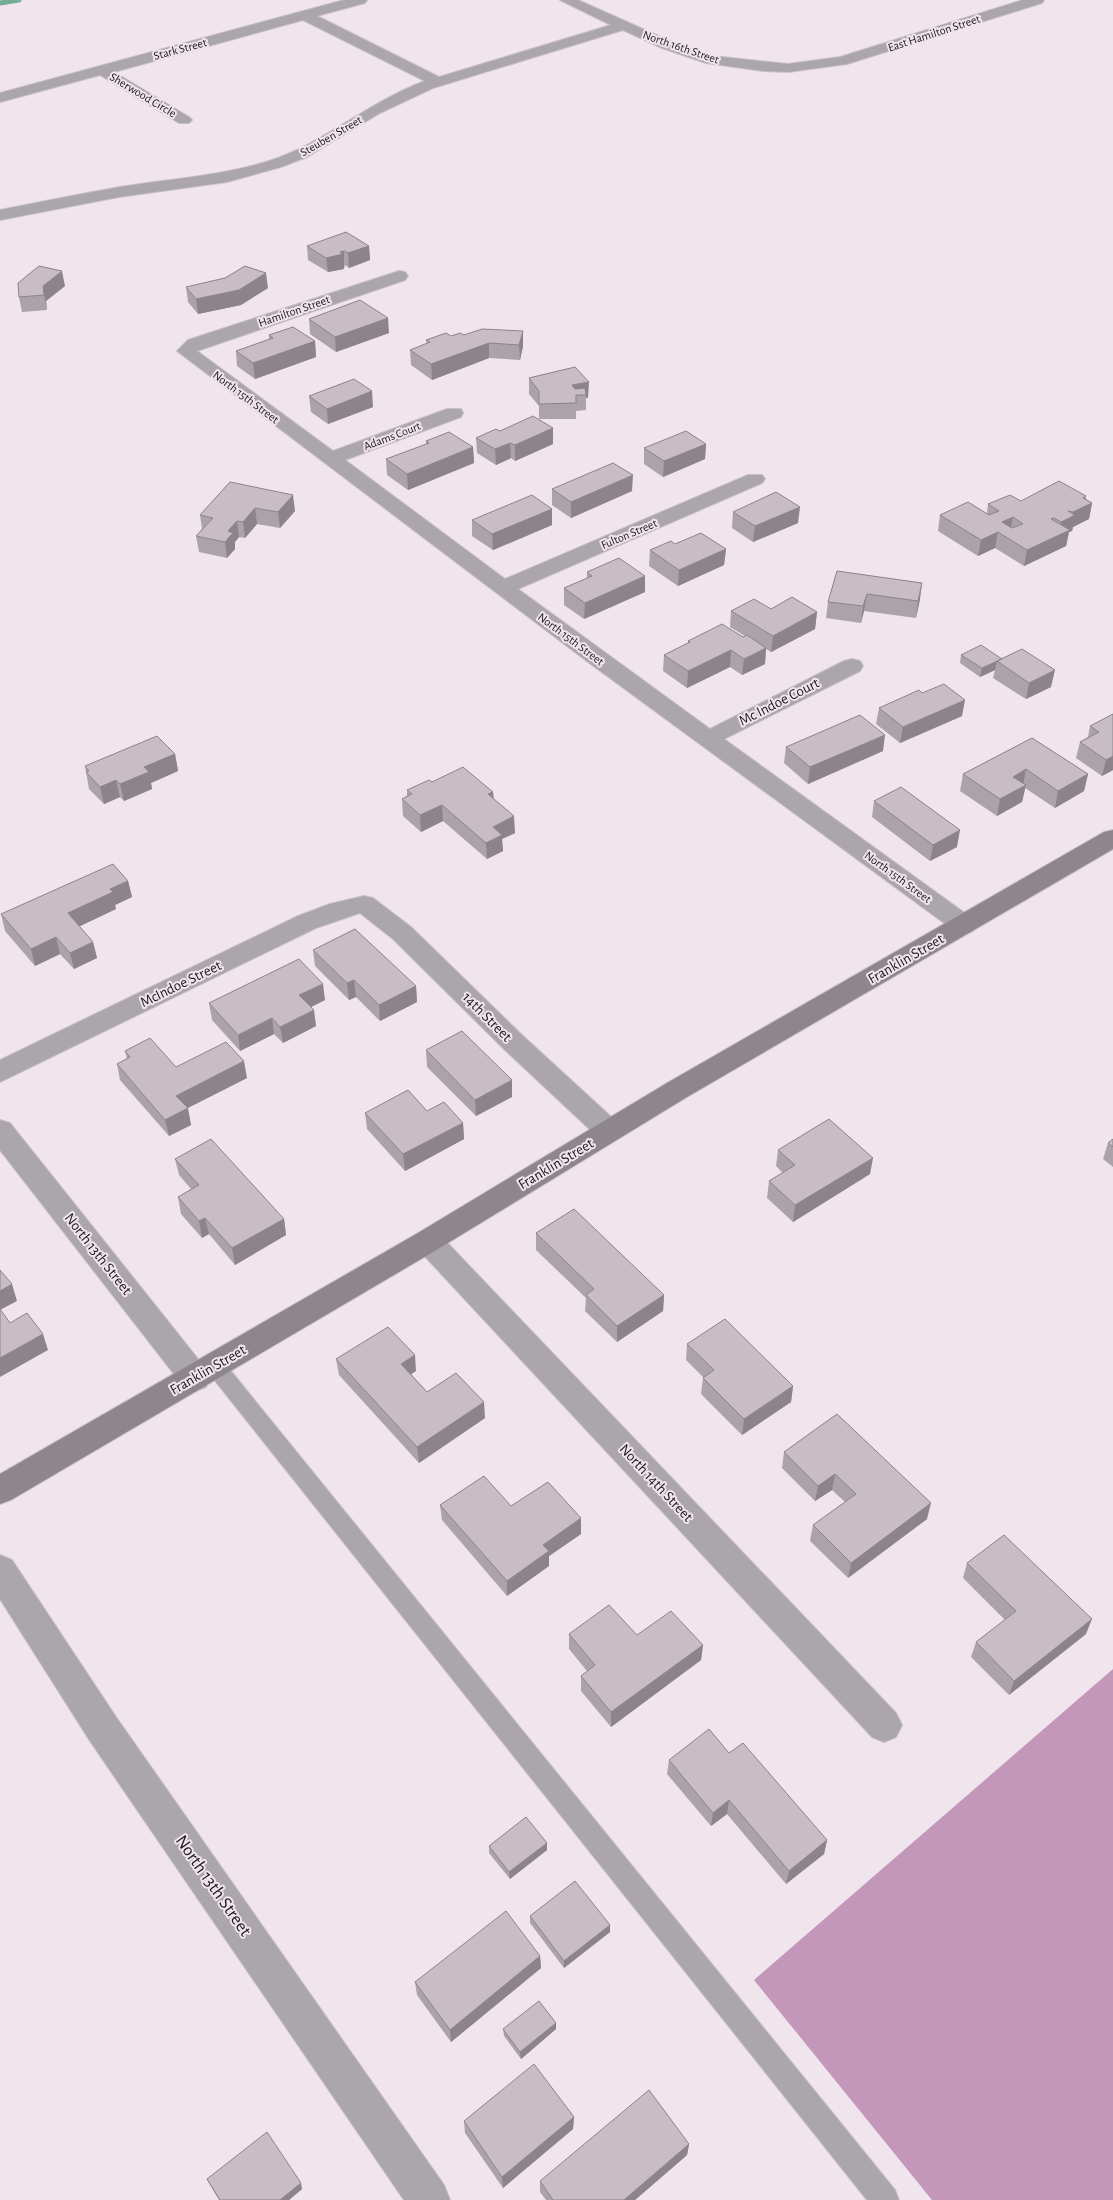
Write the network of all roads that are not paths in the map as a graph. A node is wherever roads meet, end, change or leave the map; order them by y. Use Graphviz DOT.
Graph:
graph roads {
  1 [pos="360,0"];
  2 [pos="566,0"];
  3 [pos="1037,0"];
  4 [pos="305,15"];
  5 [pos="623,26"];
  6 [pos="831,63"];
  7 [pos="102,70"];
  8 [pos="438,82"];
  9 [pos="0,98"];
  10 [pos="184,120"];
  11 [pos="0,216"];
  12 [pos="399,276"];
  13 [pos="190,347"];
  14 [pos="454,413"];
  15 [pos="330,459"];
  16 [pos="754,479"];
  17 [pos="503,588"];
  18 [pos="852,666"];
  19 [pos="707,739"];
  20 [pos="1113,838"];
  21 [pos="364,904"];
  22 [pos="964,925"];
  23 [pos="0,1072"];
  24 [pos="0,1130"];
  25 [pos="609,1132"];
  26 [pos="428,1241"];
  27 [pos="205,1372"];
  28 [pos="0,1490"];
  29 [pos="0,1570"];
  30 [pos="884,1725"];
  31 [pos="429,2200"];
  32 [pos="884,2200"];
  1 -- 4 [label="street, Stark Street"];
  2 -- 5 [label="street, North 16th Street"];
  3 -- 6 [label="street, East Hamilton Street"];
  4 -- 7 [label="street, Stark Street"];
  4 -- 8 [label="street"];
  5 -- 6 [label="street, North 16th Street"];
  5 -- 8 [label="street, Steuben Street"];
  7 -- 9 [label="street, Stark Street"];
  7 -- 10 [label="street, Sherwood Circle"];
  8 -- 11 [label="street, Steuben Street"];
  12 -- 13 [label="street, Hamilton Street"];
  13 -- 15 [label="street, North 15th Street"];
  14 -- 15 [label="street, Adams Court"];
  15 -- 17 [label="street, North 15th Street"];
  16 -- 17 [label="street, Fulton Street"];
  17 -- 19 [label="street, North 15th Street"];
  18 -- 19 [label="street, Mc Indoe Court"];
  19 -- 22 [label="street, North 15th Street"];
  20 -- 22 [label="street, Franklin Street"];
  21 -- 23 [label="street, McIndoe Street"];
  21 -- 25 [label="street, 14th Street"];
  22 -- 25 [label="street, Franklin Street"];
  24 -- 27 [label="street, North 13th Street"];
  25 -- 26 [label="street, Franklin Street"];
  26 -- 27 [label="street, Franklin Street"];
  26 -- 30 [label="street, North 14th Street"];
  27 -- 28 [label="street, Franklin Street"];
  27 -- 32 [label="lane"];
  29 -- 31 [label="street, North 13th Street"];
}
